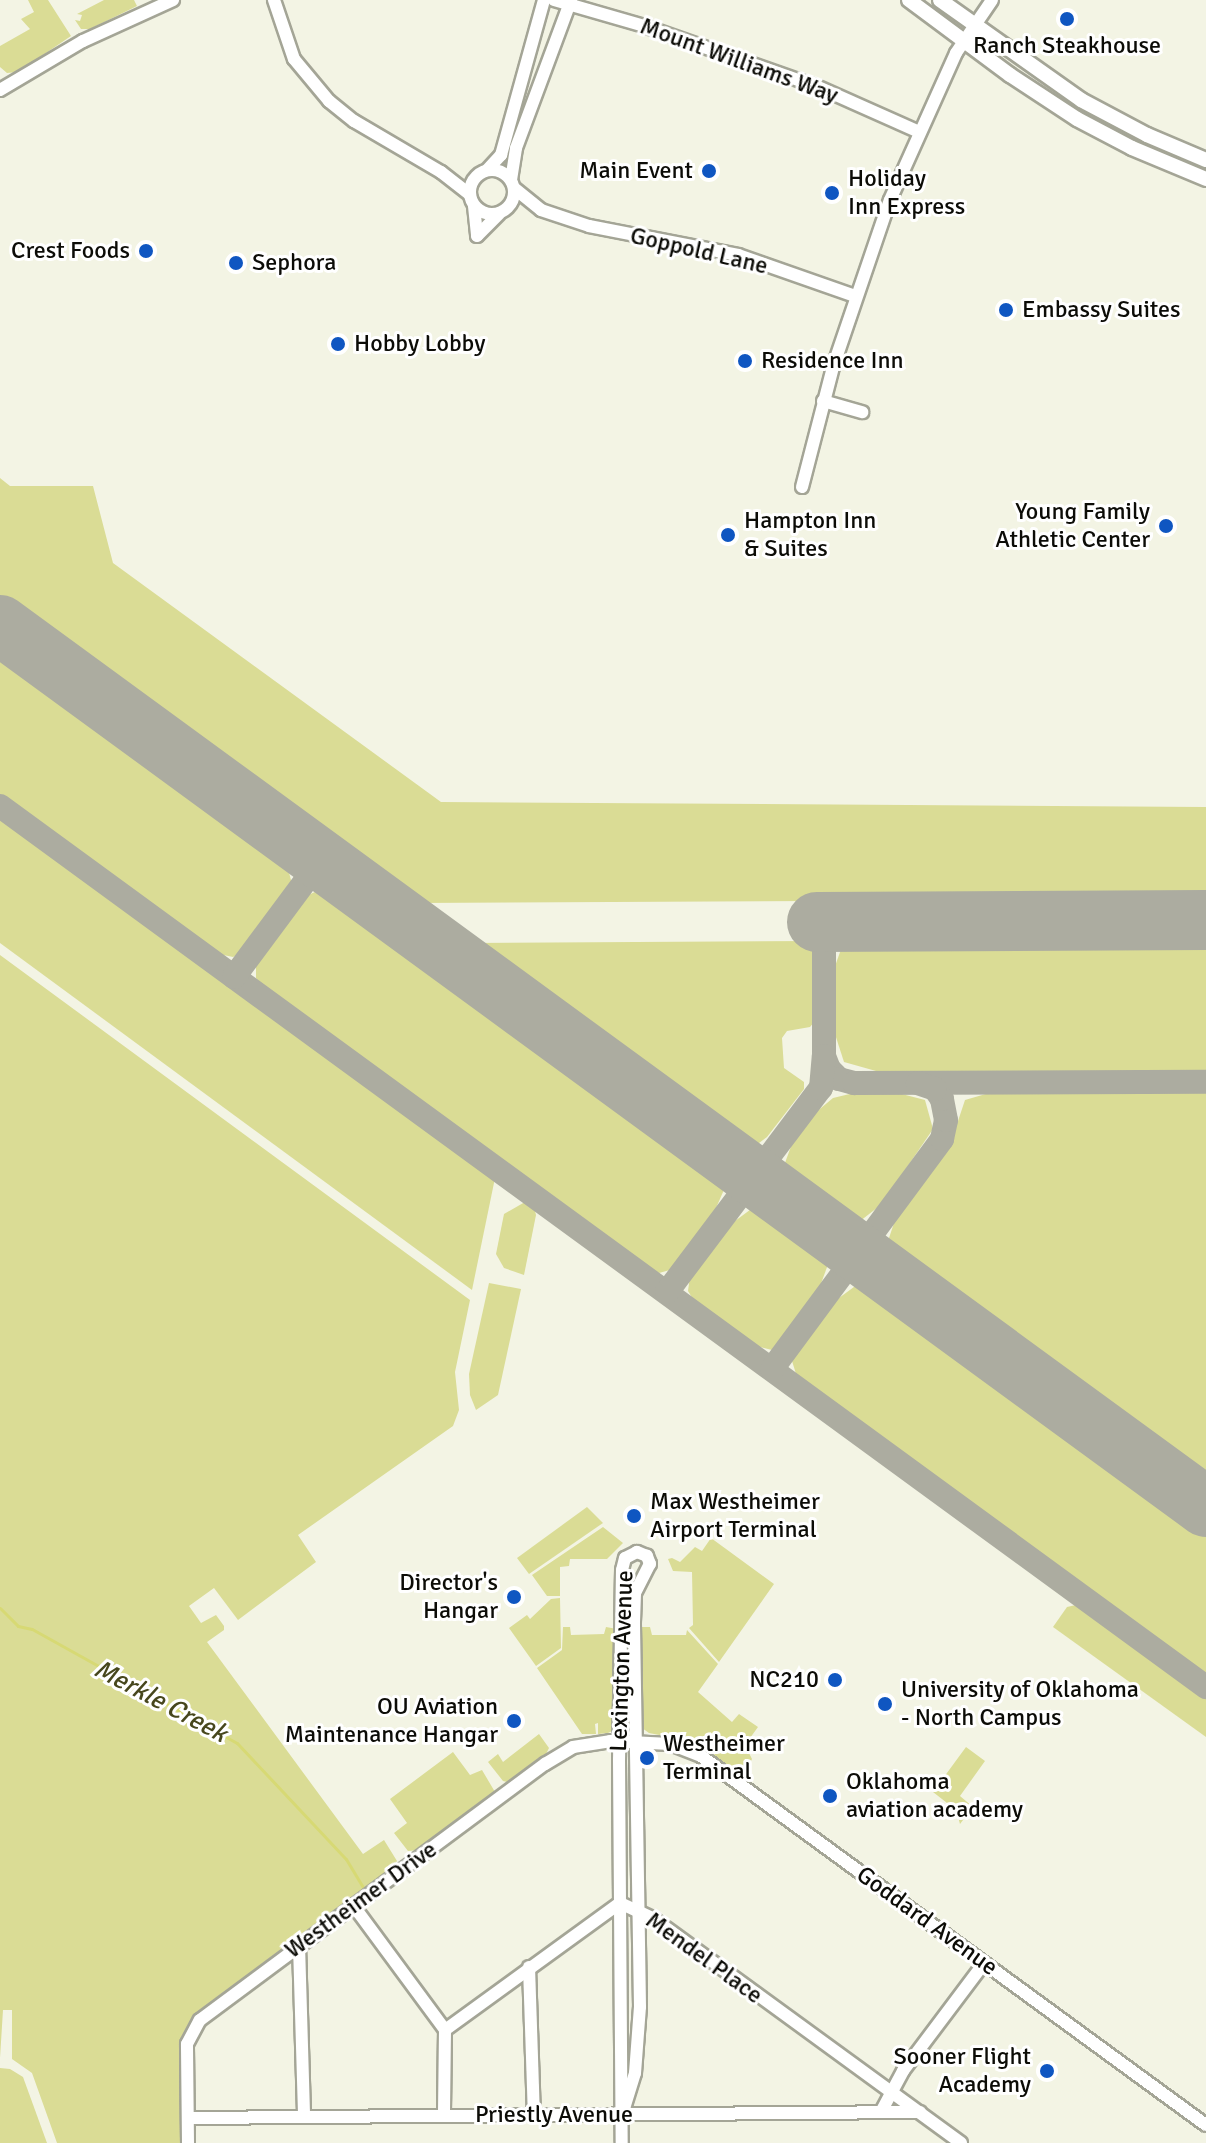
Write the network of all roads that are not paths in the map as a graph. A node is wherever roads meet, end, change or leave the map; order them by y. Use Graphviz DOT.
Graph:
graph roads {
  1 [pos="274,0"];
  2 [pos="544,0"];
  3 [pos="554,0"];
  4 [pos="909,0"];
  5 [pos="940,0"];
  6 [pos="992,0"];
  7 [pos="167,1"];
  8 [pos="570,2"];
  9 [pos="147,5"];
  10 [pos="975,25"];
  11 [pos="964,41"];
  12 [pos="0,90"];
  13 [pos="919,132"];
  14 [pos="1206,160"];
  15 [pos="1173,167"];
  16 [pos="1206,171"];
  17 [pos="441,172"];
  18 [pos="484,172"];
  19 [pos="1206,179"];
  20 [pos="513,184"];
  21 [pos="472,200"];
  22 [pos="541,210"];
  23 [pos="503,212"];
  24 [pos="855,296"];
  25 [pos="823,401"];
  26 [pos="862,412"];
  27 [pos="802,487"];
  28 [pos="620,1741"];
  29 [pos="638,1741"];
  30 [pos="620,1903"];
  31 [pos="353,1905"];
  32 [pos="641,1912"];
  33 [pos="299,1945"];
  34 [pos="984,1963"];
  35 [pos="529,1967"];
  36 [pos="445,2030"];
  37 [pos="891,2092"];
  38 [pos="881,2112"];
  39 [pos="920,2112"];
  40 [pos="444,2115"];
  41 [pos="534,2115"];
  42 [pos="622,2115"];
  43 [pos="304,2116"];
  44 [pos="188,2118"];
  45 [pos="1206,2125"];
  46 [pos="188,2143"];
  47 [pos="622,2143"];
  48 [pos="961,2143"];
  1 -- 17 [label="street"];
  2 -- 18 [label="street"];
  3 -- 8 [label="street, Mount Williams Way"];
  4 -- 11 [label="main road"];
  5 -- 10 [label="main road"];
  6 -- 10 [label="street"];
  7 -- 9 [label="street"];
  8 -- 13 [label="street, Mount Williams Way"];
  8 -- 20 [label="street"];
  9 -- 12 [label="street"];
  10 -- 11 [label="street"];
  10 -- 14 [label="main road"];
  11 -- 13 [label="street"];
  11 -- 15 [label="main road"];
  13 -- 24 [label="street"];
  15 -- 16 [label="main road"];
  15 -- 19 [label="main road"];
  17 -- 18 [label="street"];
  17 -- 21 [label="street"];
  18 -- 20 [label="street"];
  18 -- 21 [label="street"];
  20 -- 22 [label="street, Goppold Lane"];
  20 -- 23 [label="street"];
  21 -- 23 [label="street"];
  21 -- 23 [label="street"];
  22 -- 23 [label="street, Goppold Lane"];
  22 -- 24 [label="street, Goppold Lane"];
  24 -- 25 [label="street"];
  25 -- 26 [label="street"];
  25 -- 27 [label="street"];
  28 -- 29 [label="street, Westheimer Drive"];
  28 -- 29 [label="street, Lexington Avenue"];
  28 -- 30 [label="street, Lexington Avenue"];
  28 -- 31 [label="street, Westheimer Drive"];
  29 -- 32 [label="street, Lexington Avenue"];
  29 -- 34 [label="street, Goddard Avenue"];
  30 -- 32 [label="street, Mendel Place"];
  30 -- 35 [label="street, Mendel Place"];
  30 -- 42 [label="street, Lexington Avenue"];
  31 -- 33 [label="street, Westheimer Drive"];
  31 -- 36 [label="street"];
  32 -- 37 [label="street, Mendel Place"];
  32 -- 42 [label="street, Lexington Avenue"];
  33 -- 43 [label="street"];
  33 -- 44 [label="street, Westheimer Drive"];
  34 -- 37 [label="street"];
  34 -- 45 [label="street, Goddard Avenue"];
  35 -- 36 [label="street, Mendel Place"];
  35 -- 41 [label="street"];
  36 -- 40 [label="street"];
  37 -- 38 [label="street"];
  37 -- 39 [label="street, Mendel Place"];
  38 -- 39 [label="street, Priestly Avenue"];
  38 -- 42 [label="street, Priestly Avenue"];
  39 -- 48 [label="street, Mendel Place"];
  40 -- 41 [label="street, Priestly Avenue"];
  40 -- 43 [label="street, Priestly Avenue"];
  41 -- 42 [label="street, Priestly Avenue"];
  42 -- 47 [label="street, Lexington Avenue"];
  43 -- 44 [label="street, Priestly Avenue"];
  44 -- 46 [label="street, Westheimer Drive"];
}
